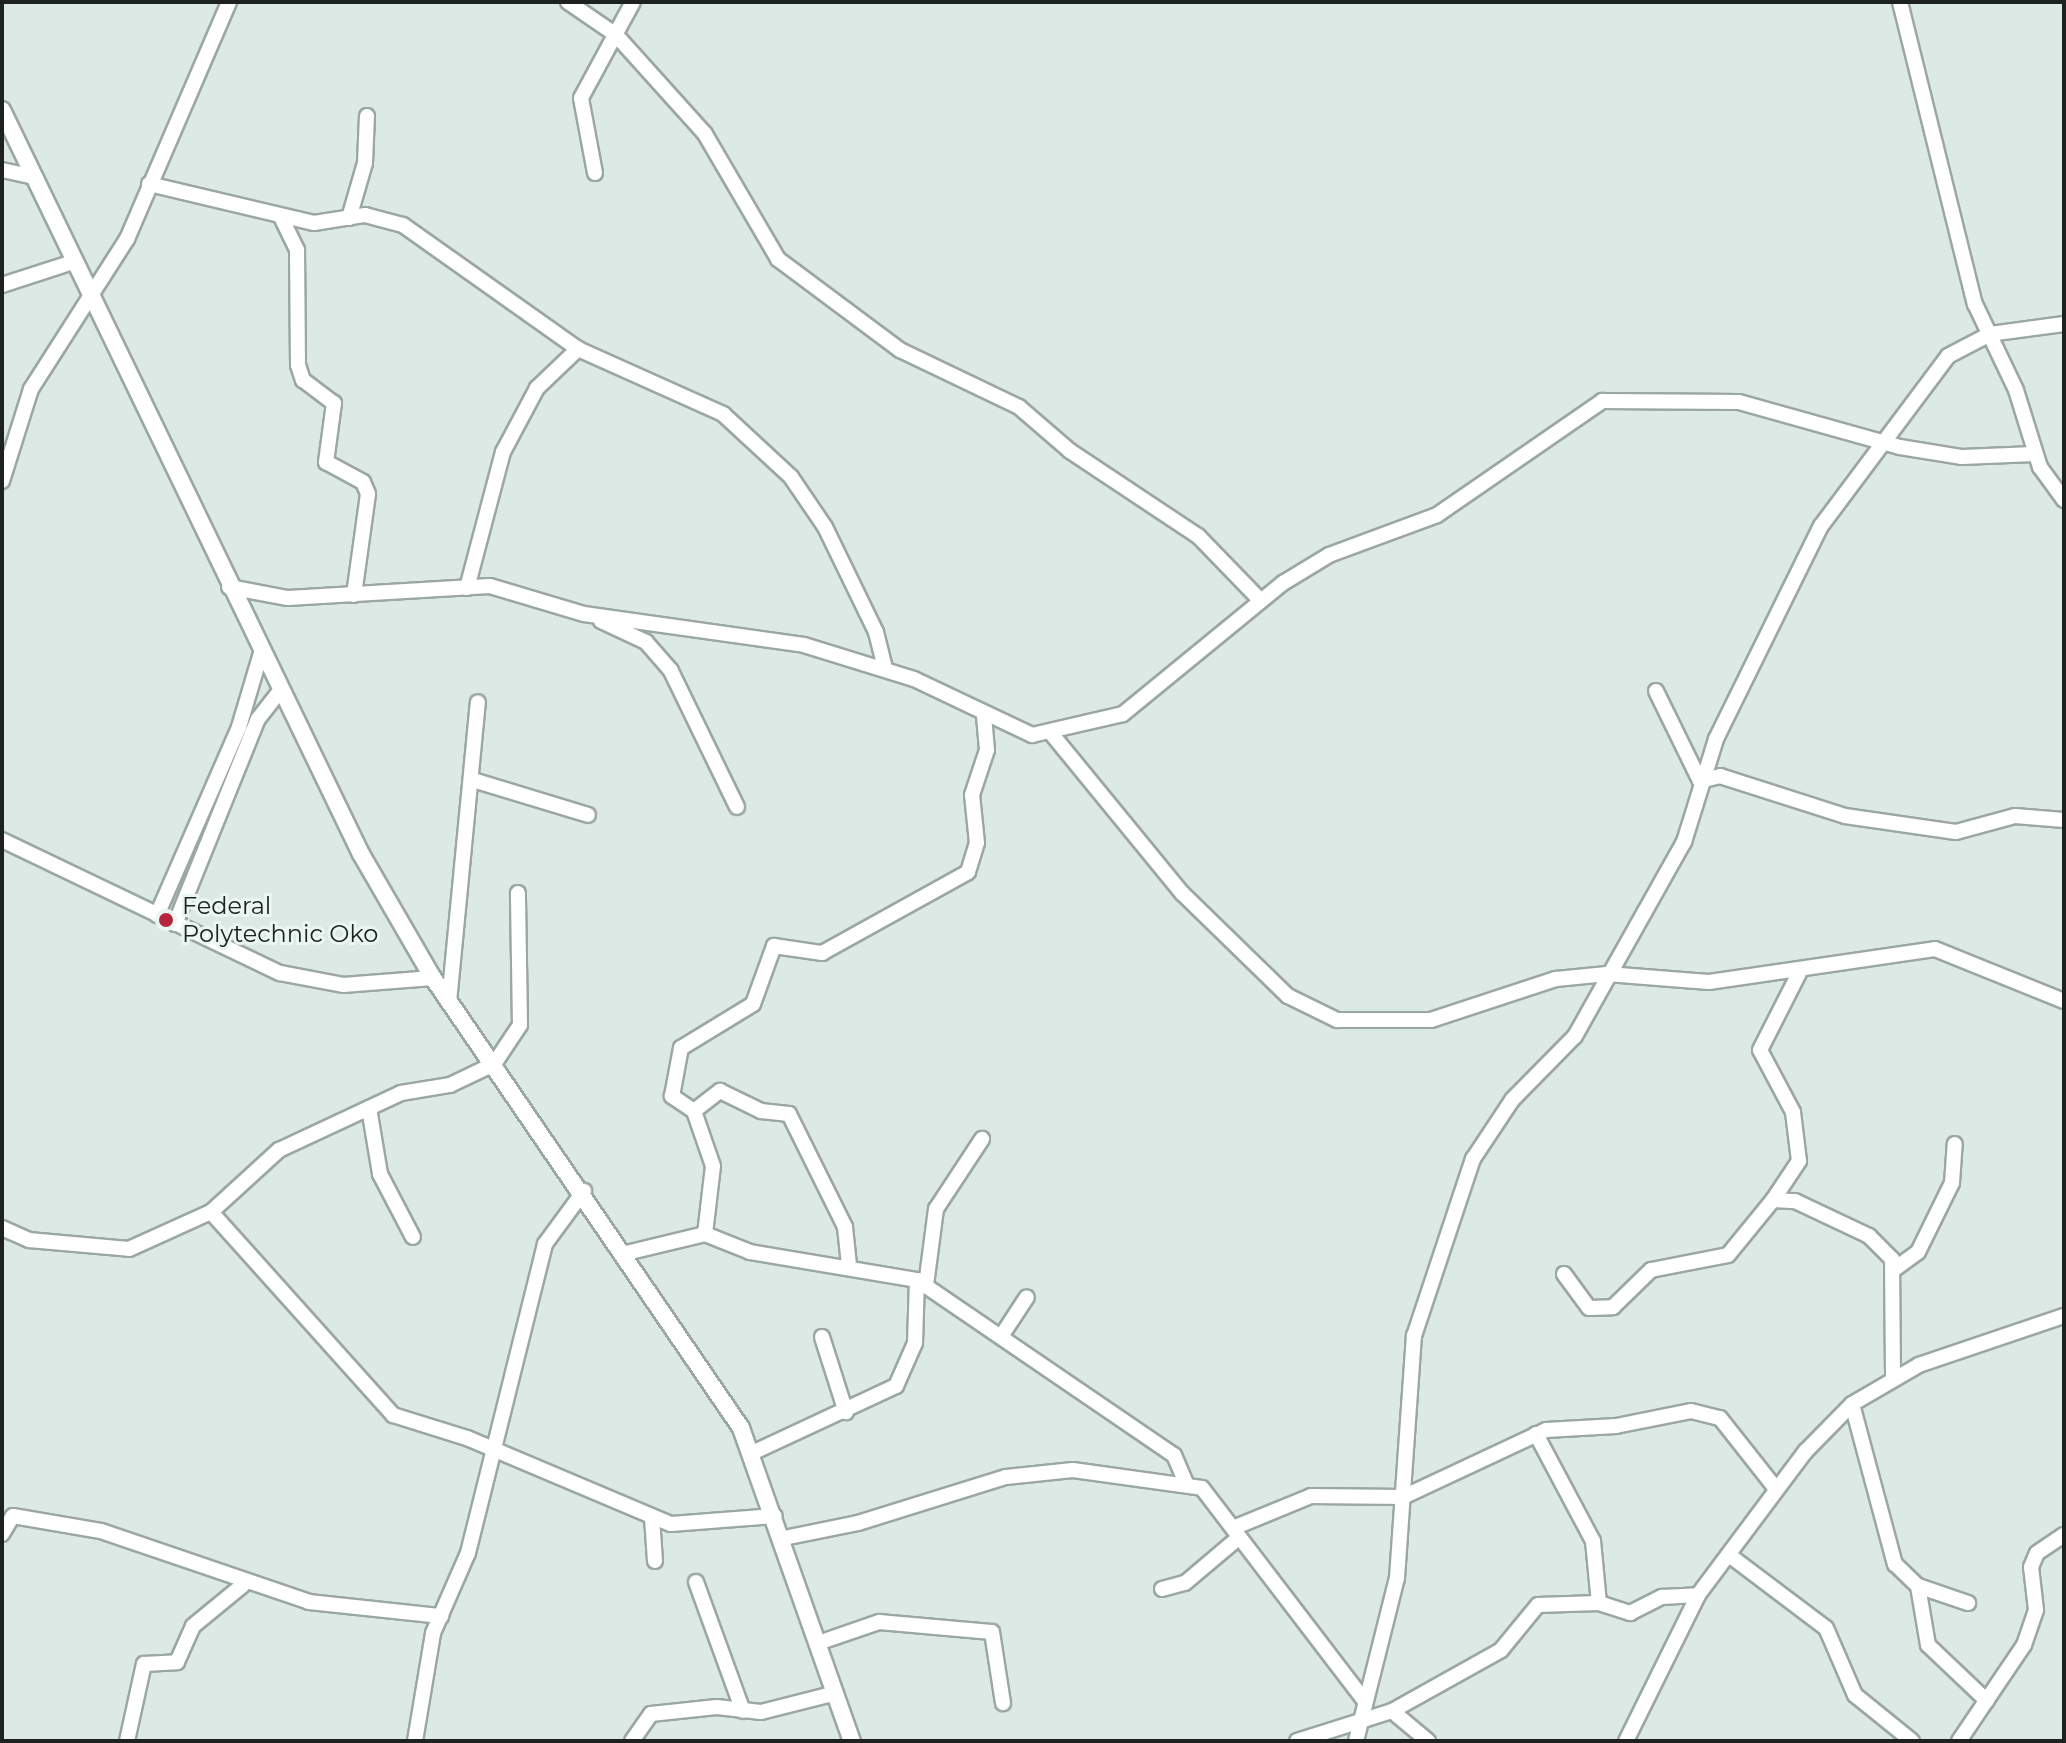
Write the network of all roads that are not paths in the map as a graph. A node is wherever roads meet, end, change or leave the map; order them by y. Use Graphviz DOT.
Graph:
graph roads {
  1 [pos="229,2"];
  2 [pos="568,2"];
  3 [pos="633,2"];
  4 [pos="1900,2"];
  5 [pos="616,35"];
  6 [pos="2,110"];
  7 [pos="367,116"];
  8 [pos="2,170"];
  9 [pos="595,173"];
  10 [pos="35,177"];
  11 [pos="149,184"];
  12 [pos="281,217"];
  13 [pos="349,218"];
  14 [pos="73,262"];
  15 [pos="2,285"];
  16 [pos="91,299"];
  17 [pos="2064,324"];
  18 [pos="1990,334"];
  19 [pos="578,349"];
  20 [pos="1897,429"];
  21 [pos="1885,445"];
  22 [pos="1914,448"];
  23 [pos="2034,454"];
  24 [pos="2,481"];
  25 [pos="2064,500"];
  26 [pos="229,587"];
  27 [pos="467,588"];
  28 [pos="354,595"];
  29 [pos="1260,600"];
  30 [pos="584,614"];
  31 [pos="262,650"];
  32 [pos="885,668"];
  33 [pos="281,690"];
  34 [pos="1656,691"];
  35 [pos="478,702"];
  36 [pos="984,716"];
  37 [pos="1051,733"];
  38 [pos="226,776"];
  39 [pos="473,780"];
  40 [pos="1700,781"];
  41 [pos="737,807"];
  42 [pos="588,815"];
  43 [pos="2064,820"];
  44 [pos="198,821"];
  45 [pos="213,827"];
  46 [pos="2,840"];
  47 [pos="518,893"];
  48 [pos="157,915"];
  49 [pos="175,924"];
  50 [pos="1799,973"];
  51 [pos="1607,974"];
  52 [pos="433,978"];
  53 [pos="2064,1001"];
  54 [pos="449,1002"];
  55 [pos="494,1064"];
  56 [pos="369,1108"];
  57 [pos="694,1111"];
  58 [pos="982,1139"];
  59 [pos="1955,1144"];
  60 [pos="584,1191"];
  61 [pos="1773,1200"];
  62 [pos="211,1212"];
  63 [pos="2,1228"];
  64 [pos="705,1234"];
  65 [pos="413,1237"];
  66 [pos="622,1254"];
  67 [pos="849,1263"];
  68 [pos="1896,1268"];
  69 [pos="1564,1274"];
  70 [pos="921,1283"];
  71 [pos="1027,1297"];
  72 [pos="2064,1316"];
  73 [pos="1002,1335"];
  74 [pos="822,1337"];
  75 [pos="1893,1376"];
  76 [pos="1852,1404"];
  77 [pos="846,1412"];
  78 [pos="1536,1434"];
  79 [pos="493,1452"];
  80 [pos="752,1453"];
  81 [pos="1187,1485"];
  82 [pos="1776,1489"];
  83 [pos="1403,1497"];
  84 [pos="775,1516"];
  85 [pos="652,1518"];
  86 [pos="1235,1533"];
  87 [pos="2,1534"];
  88 [pos="2064,1535"];
  89 [pos="784,1538"];
  90 [pos="1729,1555"];
  91 [pos="655,1561"];
  92 [pos="696,1582"];
  93 [pos="243,1585"];
  94 [pos="1918,1586"];
  95 [pos="1162,1589"];
  96 [pos="1698,1595"];
  97 [pos="1599,1603"];
  98 [pos="1968,1603"];
  99 [pos="441,1616"];
  100 [pos="818,1643"];
  101 [pos="836,1693"];
  102 [pos="1987,1701"];
  103 [pos="1003,1703"];
  104 [pos="1364,1709"];
  105 [pos="743,1711"];
  106 [pos="1392,1711"];
  107 [pos="127,1741"];
  108 [pos="415,1741"];
  109 [pos="632,1741"];
  110 [pos="852,1741"];
  111 [pos="1297,1741"];
  112 [pos="1356,1741"];
  113 [pos="1428,1741"];
  114 [pos="1626,1741"];
  115 [pos="1912,1741"];
  116 [pos="1959,1741"];
  1 -- 11 [label="street"];
  2 -- 5 [label="street"];
  3 -- 5 [label="street"];
  4 -- 18 [label="street"];
  5 -- 9 [label="street"];
  5 -- 29 [label="street"];
  6 -- 10 [label="main road"];
  7 -- 13 [label="street"];
  8 -- 10 [label="street"];
  10 -- 14 [label="main road"];
  11 -- 12 [label="street"];
  11 -- 16 [label="street"];
  12 -- 13 [label="street"];
  12 -- 28 [label="street"];
  13 -- 19 [label="street"];
  14 -- 15 [label="street"];
  14 -- 16 [label="main road"];
  16 -- 24 [label="street"];
  16 -- 26 [label="main road"];
  17 -- 18 [label="street"];
  18 -- 20 [label="street"];
  18 -- 23 [label="street"];
  19 -- 27 [label="street"];
  19 -- 32 [label="street"];
  20 -- 21 [label="street"];
  20 -- 22 [label="street"];
  21 -- 22 [label="street"];
  21 -- 29 [label="street"];
  21 -- 40 [label="street"];
  22 -- 23 [label="street"];
  23 -- 25 [label="street"];
  26 -- 28 [label="street"];
  26 -- 31 [label="main road"];
  27 -- 28 [label="street"];
  27 -- 30 [label="street"];
  29 -- 37 [label="street"];
  30 -- 32 [label="street"];
  30 -- 41 [label="street"];
  31 -- 33 [label="main road"];
  31 -- 38 [label="street"];
  32 -- 36 [label="street"];
  33 -- 38 [label="street"];
  33 -- 52 [label="main road"];
  34 -- 40 [label="street"];
  35 -- 39 [label="street"];
  36 -- 37 [label="street"];
  36 -- 57 [label="street"];
  37 -- 51 [label="street"];
  38 -- 44 [label="street"];
  38 -- 45 [label="street"];
  39 -- 42 [label="street"];
  39 -- 54 [label="street"];
  40 -- 43 [label="street"];
  40 -- 51 [label="street"];
  44 -- 45 [label="street"];
  44 -- 48 [label="street"];
  45 -- 49 [label="street"];
  46 -- 48 [label="street"];
  47 -- 55 [label="street"];
  48 -- 49 [label="street"];
  49 -- 52 [label="street"];
  50 -- 51 [label="street"];
  50 -- 53 [label="street"];
  50 -- 61 [label="street"];
  51 -- 83 [label="street"];
  52 -- 54 [label="main road"];
  54 -- 55 [label="main road"];
  55 -- 56 [label="street"];
  55 -- 60 [label="main road"];
  56 -- 62 [label="street"];
  56 -- 65 [label="street"];
  57 -- 64 [label="street"];
  57 -- 67 [label="street"];
  58 -- 70 [label="street"];
  59 -- 68 [label="street"];
  60 -- 66 [label="main road"];
  60 -- 79 [label="street"];
  61 -- 68 [label="street"];
  61 -- 69 [label="street"];
  62 -- 63 [label="street"];
  62 -- 79 [label="street"];
  64 -- 66 [label="street"];
  64 -- 67 [label="street"];
  66 -- 80 [label="main road"];
  67 -- 70 [label="street"];
  68 -- 75 [label="street"];
  70 -- 73 [label="street"];
  70 -- 77 [label="street"];
  71 -- 73 [label="street"];
  72 -- 75 [label="street"];
  73 -- 81 [label="street"];
  74 -- 77 [label="street"];
  75 -- 76 [label="street"];
  76 -- 82 [label="street"];
  76 -- 94 [label="street"];
  77 -- 80 [label="street"];
  78 -- 82 [label="street"];
  78 -- 83 [label="street"];
  78 -- 97 [label="street"];
  79 -- 85 [label="street"];
  79 -- 99 [label="street"];
  80 -- 84 [label="main road"];
  81 -- 86 [label="street"];
  81 -- 89 [label="street"];
  82 -- 90 [label="street"];
  83 -- 86 [label="street"];
  83 -- 104 [label="street"];
  84 -- 85 [label="street"];
  84 -- 89 [label="main road"];
  85 -- 91 [label="street"];
  86 -- 95 [label="street"];
  86 -- 104 [label="street"];
  87 -- 93 [label="street"];
  88 -- 102 [label="street"];
  89 -- 100 [label="main road"];
  90 -- 96 [label="street"];
  90 -- 115 [label="street"];
  92 -- 105 [label="street"];
  93 -- 99 [label="street"];
  93 -- 107 [label="street"];
  94 -- 98 [label="street"];
  94 -- 102 [label="street"];
  96 -- 97 [label="street"];
  96 -- 114 [label="street"];
  97 -- 106 [label="street"];
  99 -- 108 [label="street"];
  100 -- 101 [label="main road"];
  100 -- 103 [label="street"];
  101 -- 105 [label="street"];
  101 -- 110 [label="main road"];
  102 -- 116 [label="street"];
  104 -- 106 [label="street"];
  104 -- 111 [label="street"];
  104 -- 112 [label="street"];
  105 -- 109 [label="street"];
  106 -- 113 [label="street"];
}
